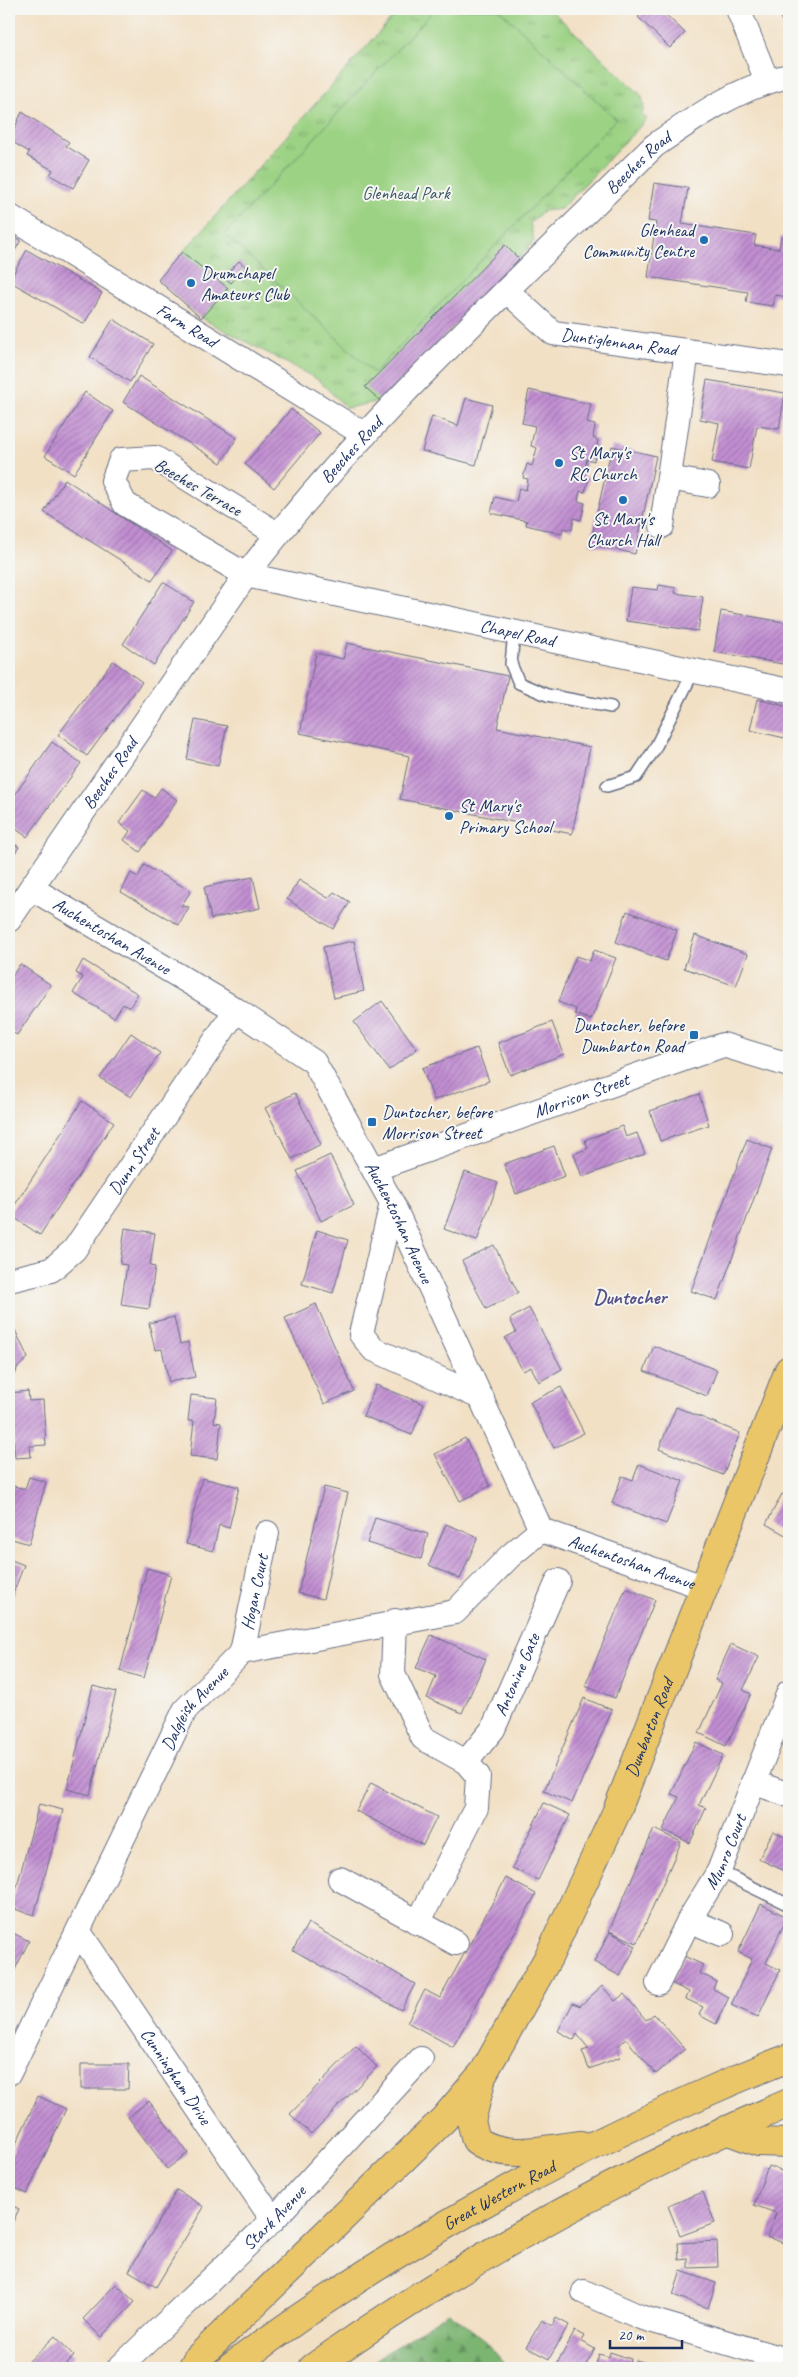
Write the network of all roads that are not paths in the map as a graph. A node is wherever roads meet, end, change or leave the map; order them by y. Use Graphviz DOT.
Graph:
graph roads {
  1 [pos="738,9"];
  2 [pos="778,79"];
  3 [pos="9,216"];
  4 [pos="507,291"];
  5 [pos="687,351"];
  6 [pos="789,365"];
  7 [pos="365,435"];
  8 [pos="669,478"];
  9 [pos="708,485"];
  10 [pos="662,526"];
  11 [pos="277,534"];
  12 [pos="246,575"];
  13 [pos="514,632"];
  14 [pos="694,670"];
  15 [pos="789,691"];
  16 [pos="611,707"];
  17 [pos="607,786"];
  18 [pos="31,888"];
  19 [pos="9,920"];
  20 [pos="236,1010"];
  21 [pos="789,1065"];
  22 [pos="374,1169"];
  23 [pos="392,1203"];
  24 [pos="9,1280"];
  25 [pos="789,1370"];
  26 [pos="482,1398"];
  27 [pos="541,1530"];
  28 [pos="267,1533"];
  29 [pos="558,1581"];
  30 [pos="706,1588"];
  31 [pos="395,1621"];
  32 [pos="242,1652"];
  33 [pos="789,1692"];
  34 [pos="466,1762"];
  35 [pos="753,1782"];
  36 [pos="789,1795"];
  37 [pos="718,1871"];
  38 [pos="340,1879"];
  39 [pos="789,1905"];
  40 [pos="689,1920"];
  41 [pos="418,1923"];
  42 [pos="79,1932"];
  43 [pos="722,1934"];
  44 [pos="456,1943"];
  45 [pos="658,1983"];
  46 [pos="789,2058"];
  47 [pos="420,2059"];
  48 [pos="484,2072"];
  49 [pos="9,2074"];
  50 [pos="789,2103"];
  51 [pos="726,2130"];
  52 [pos="599,2142"];
  53 [pos="789,2143"];
  54 [pos="273,2220"];
  55 [pos="584,2292"];
  56 [pos="789,2361"];
  57 [pos="119,2368"];
  58 [pos="192,2368"];
  59 [pos="230,2368"];
  60 [pos="313,2368"];
  1 -- 2 [label="street"];
  2 -- 4 [label="street, Beeches Road"];
  3 -- 7 [label="street, Farm Road"];
  4 -- 5 [label="street, Duntiglennan Road"];
  4 -- 7 [label="street, Beeches Road"];
  5 -- 6 [label="street, Duntiglennan Road"];
  5 -- 8 [label="street, Duntiglennan Road"];
  7 -- 11 [label="street, Beeches Road"];
  8 -- 9 [label="street"];
  8 -- 10 [label="street, Duntiglennan Road"];
  11 -- 12 [label="street, Beeches Road"];
  11 -- 12 [label="street, Beeches Terrace"];
  12 -- 13 [label="street, Chapel Road"];
  12 -- 18 [label="street, Beeches Road"];
  13 -- 14 [label="street, Chapel Road"];
  13 -- 16 [label="lane"];
  14 -- 15 [label="street, Chapel Road"];
  14 -- 17 [label="lane"];
  18 -- 19 [label="street, Beeches Road"];
  18 -- 20 [label="street, Auchentoshan Avenue"];
  20 -- 22 [label="street, Auchentoshan Avenue"];
  20 -- 24 [label="street, Dunn Street"];
  21 -- 22 [label="street, Morrison Street"];
  22 -- 23 [label="street, Auchentoshan Avenue"];
  23 -- 26 [label="street, Auchentoshan Avenue"];
  23 -- 26 [label="street"];
  25 -- 30 [label="main road, Dumbarton Road"];
  26 -- 27 [label="street, Auchentoshan Avenue"];
  27 -- 30 [label="street, Auchentoshan Avenue"];
  27 -- 31 [label="street, Dalgleish Avenue"];
  28 -- 32 [label="street, Hogan Court"];
  29 -- 34 [label="street, Antonine Gate"];
  30 -- 48 [label="main road, Dumbarton Road"];
  31 -- 32 [label="street, Dalgleish Avenue"];
  31 -- 34 [label="street"];
  32 -- 42 [label="street, Dalgleish Avenue"];
  33 -- 35 [label="street, Munro Court"];
  34 -- 41 [label="street"];
  35 -- 36 [label="street"];
  35 -- 37 [label="street, Munro Court"];
  37 -- 39 [label="lane"];
  37 -- 40 [label="street, Munro Court"];
  38 -- 41 [label="street"];
  40 -- 43 [label="street"];
  40 -- 45 [label="street, Munro Court"];
  41 -- 44 [label="street"];
  42 -- 49 [label="street, Dalgleish Avenue"];
  42 -- 54 [label="street, Cunningham Drive"];
  46 -- 52 [label="main road, Great Western Road"];
  47 -- 54 [label="street, Stark Avenue"];
  48 -- 52 [label="main road"];
  48 -- 58 [label="main road"];
  50 -- 51 [label="main road"];
  51 -- 53 [label="main road"];
  51 -- 60 [label="main road"];
  52 -- 59 [label="main road, Great Western Road"];
  54 -- 57 [label="street, Stark Avenue"];
  55 -- 56 [label="street"];
}
